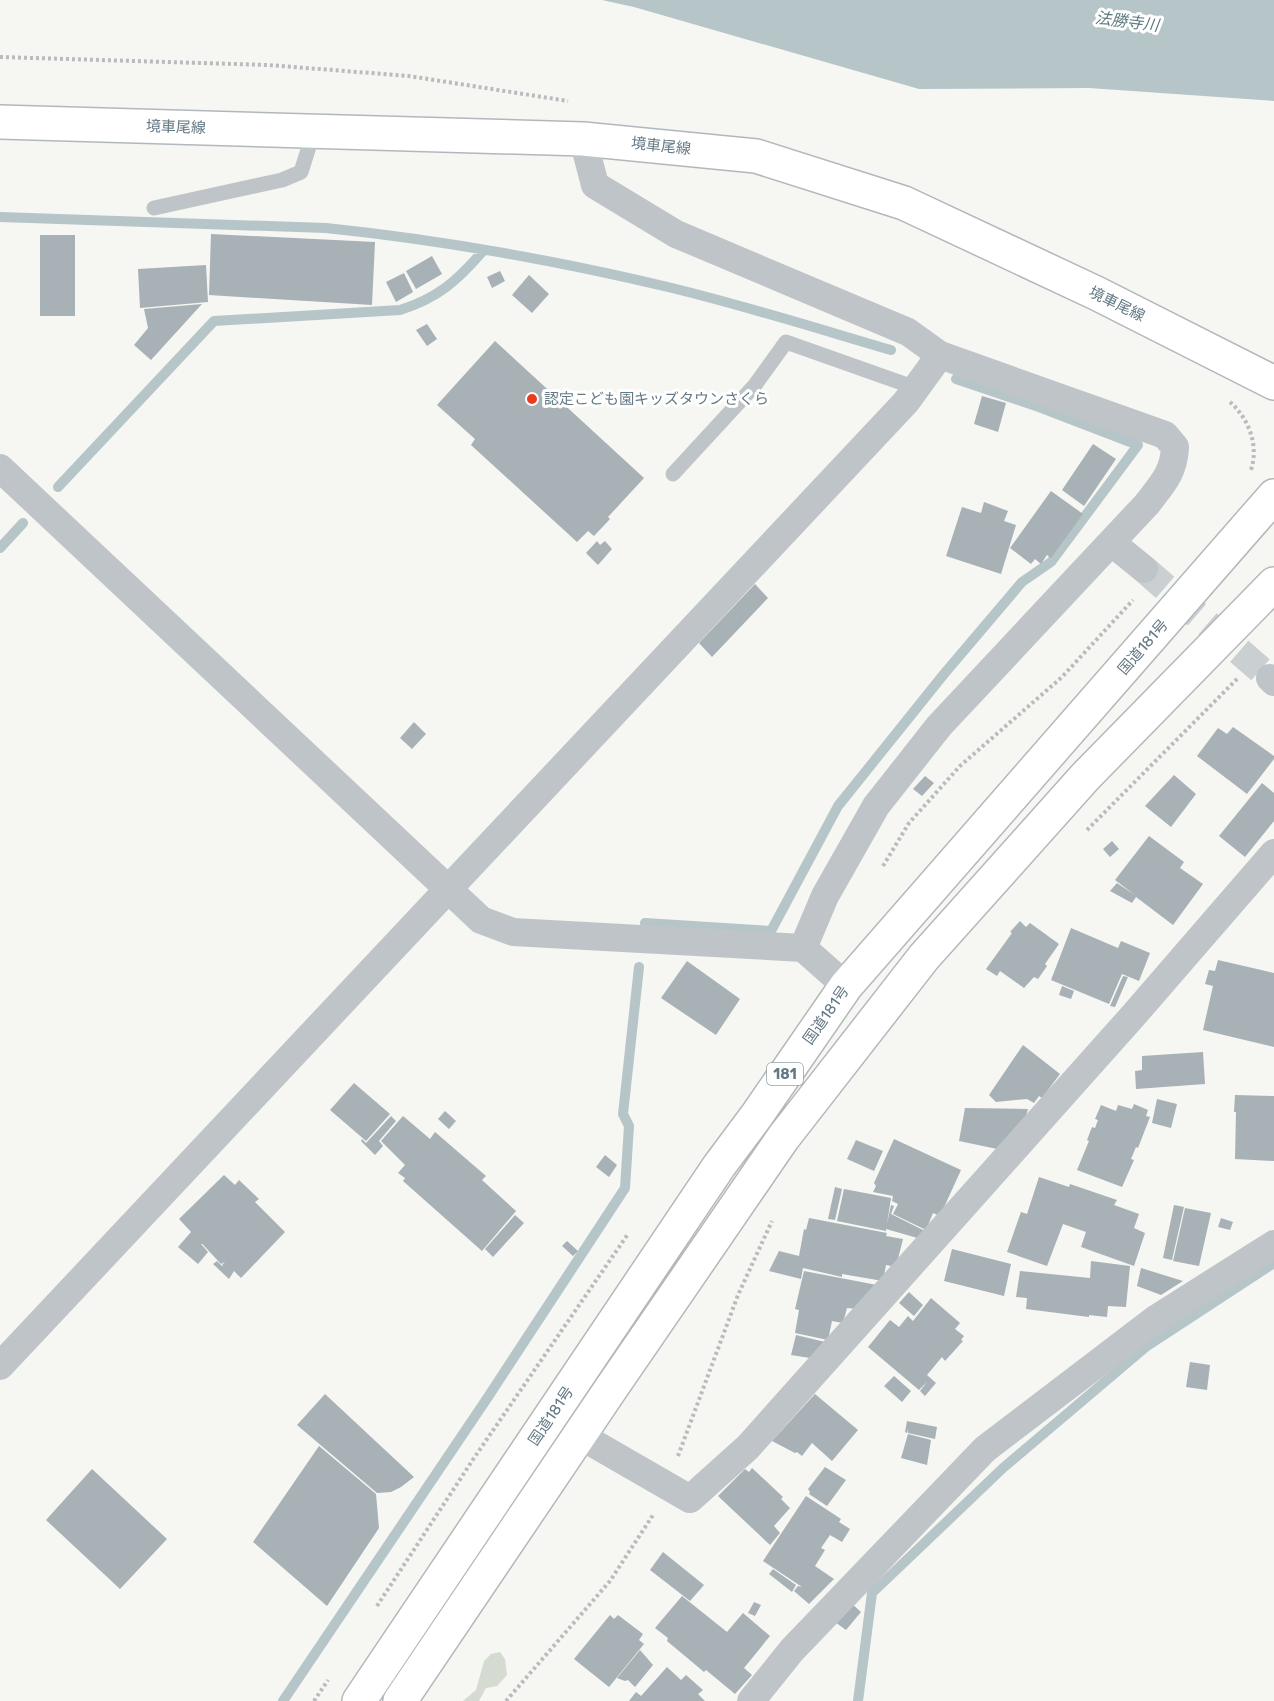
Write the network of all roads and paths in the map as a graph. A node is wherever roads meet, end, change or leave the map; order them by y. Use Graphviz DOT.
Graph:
graph roads {
  1 [pos="0,57"];
  2 [pos="577,103"];
  3 [pos="0,122"];
  4 [pos="314,131"];
  5 [pos="584,139"];
  6 [pos="154,208"];
  7 [pos="940,355"];
  8 [pos="1274,383"];
  9 [pos="916,388"];
  10 [pos="1227,400"];
  11 [pos="0,468"];
  12 [pos="673,474"];
  13 [pos="1249,475"];
  14 [pos="1274,496"];
  15 [pos="1112,543"];
  16 [pos="1141,581"];
  17 [pos="1274,584"];
  18 [pos="1242,674"];
  19 [pos="1083,834"];
  20 [pos="1274,853"];
  21 [pos="879,873"];
  22 [pos="448,890"];
  23 [pos="803,948"];
  24 [pos="846,986"];
  25 [pos="776,1210"];
  26 [pos="1274,1244"];
  27 [pos="0,1366"];
  28 [pos="579,1435"];
  29 [pos="666,1485"];
  30 [pos="359,1701"];
  31 [pos="400,1701"];
  32 [pos="506,1701"];
  33 [pos="751,1701"];
  1 -- 2 [label="path"];
  3 -- 4 [label="main road, 境車尾線"];
  4 -- 5 [label="main road, 境車尾線"];
  4 -- 6 [label="lane"];
  5 -- 7 [label="street"];
  5 -- 8 [label="main road, 境車尾線"];
  7 -- 9 [label="street"];
  7 -- 15 [label="street"];
  9 -- 12 [label="lane"];
  9 -- 22 [label="street"];
  10 -- 13 [label="path"];
  11 -- 22 [label="street"];
  14 -- 24 [label="main road, 国道181号 / 181"];
  15 -- 16 [label="street"];
  15 -- 23 [label="street"];
  16 -- 21 [label="path"];
  17 -- 28 [label="main road, 181"];
  18 -- 19 [label="path"];
  20 -- 29 [label="street"];
  22 -- 23 [label="street"];
  22 -- 27 [label="street"];
  23 -- 24 [label="street"];
  24 -- 30 [label="main road, 国道181号 / 181"];
  25 -- 29 [label="path"];
  26 -- 33 [label="street"];
  28 -- 29 [label="street"];
  28 -- 31 [label="main road, 181"];
  29 -- 32 [label="path"];
}
